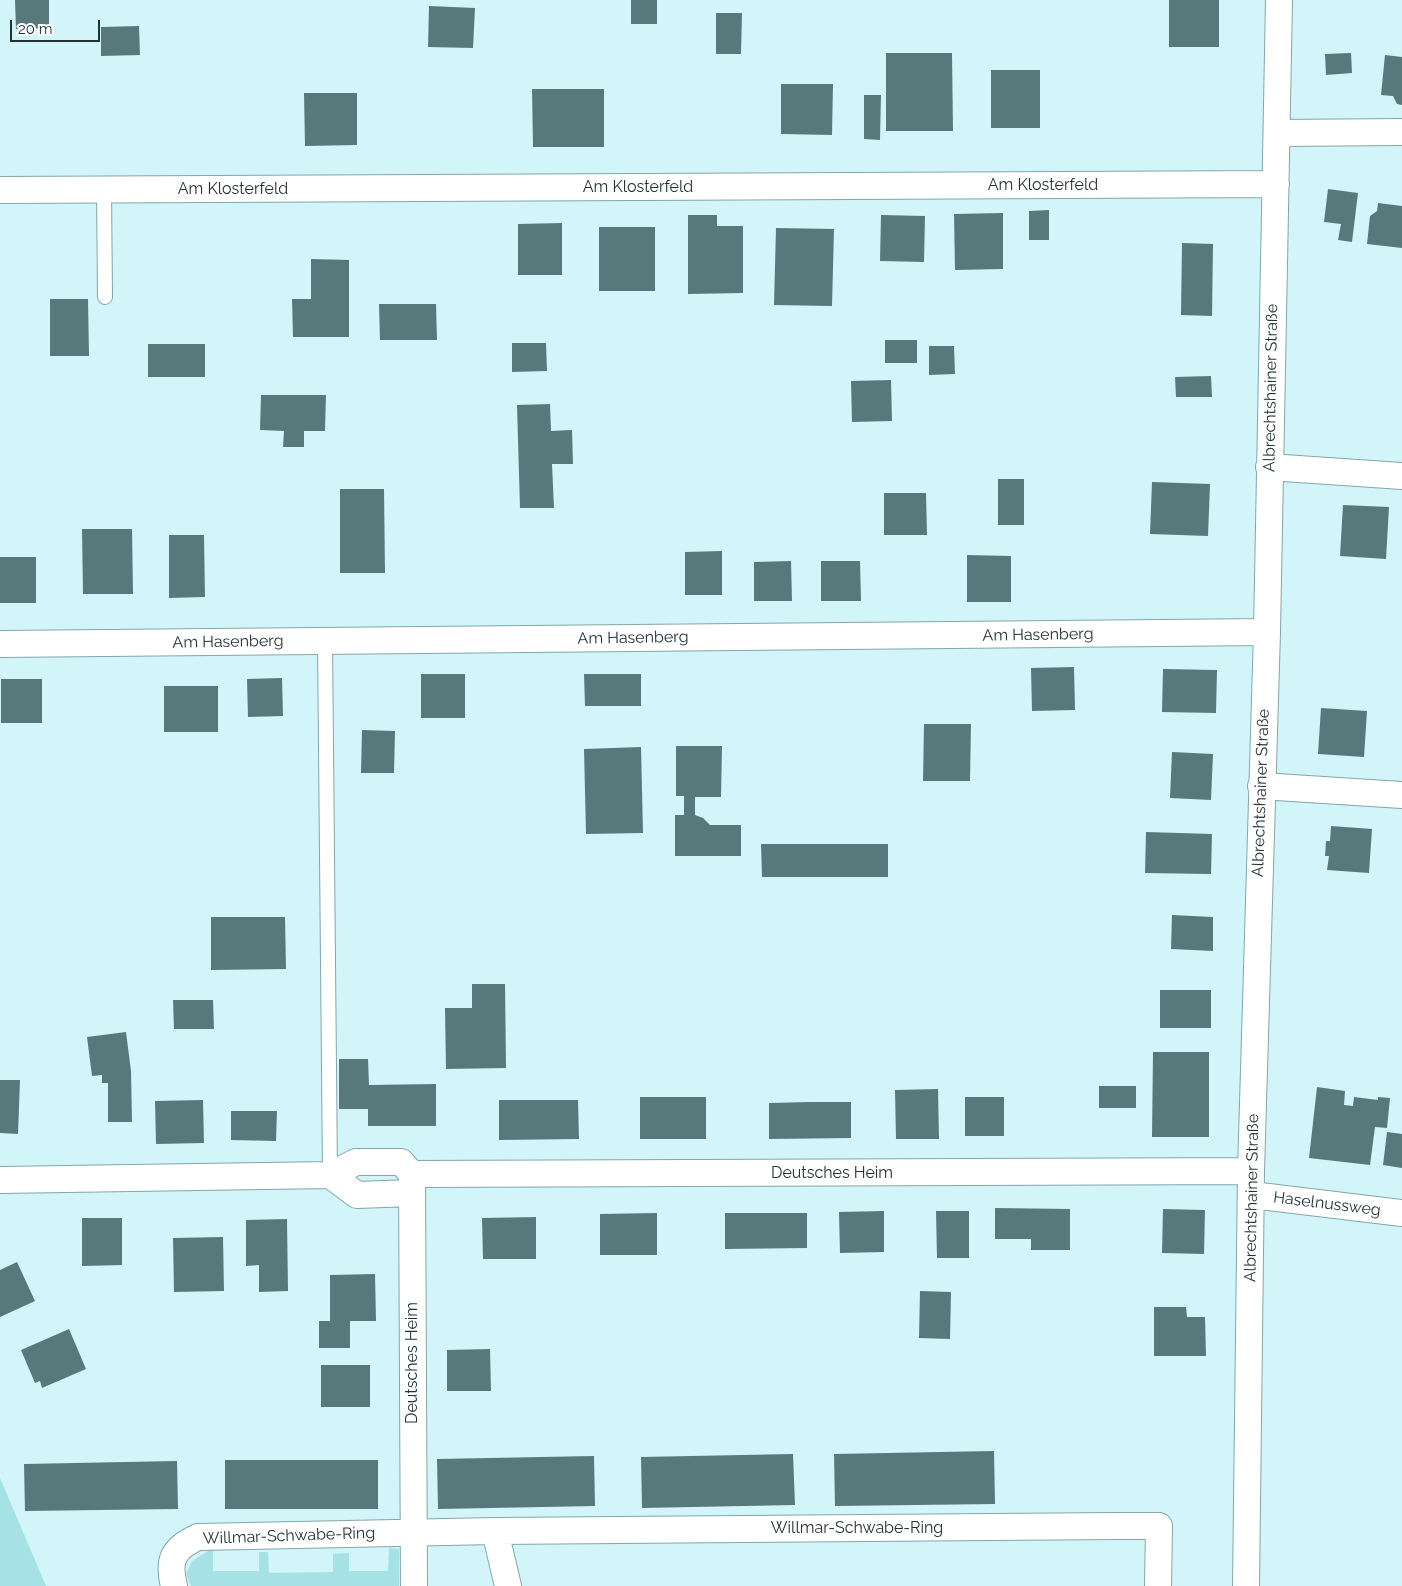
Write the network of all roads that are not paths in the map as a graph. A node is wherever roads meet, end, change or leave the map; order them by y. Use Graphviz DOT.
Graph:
graph roads {
  1 [pos="1280,0"];
  2 [pos="1402,132"];
  3 [pos="1278,133"];
  4 [pos="1276,184"];
  5 [pos="0,190"];
  6 [pos="104,190"];
  7 [pos="105,297"];
  8 [pos="1269,467"];
  9 [pos="1402,476"];
  10 [pos="1267,632"];
  11 [pos="325,641"];
  12 [pos="0,644"];
  13 [pos="1261,786"];
  14 [pos="1402,795"];
  15 [pos="330,1175"];
  16 [pos="0,1180"];
  17 [pos="1252,1183"];
  18 [pos="412,1184"];
  19 [pos="1402,1213"];
  20 [pos="495,1531"];
  21 [pos="412,1532"];
  22 [pos="174,1586"];
  23 [pos="414,1586"];
  24 [pos="508,1586"];
  25 [pos="1158,1586"];
  26 [pos="1246,1586"];
  1 -- 3 [label="street, Albrechtshainer Straße"];
  2 -- 3 [label="street"];
  3 -- 4 [label="street, Albrechtshainer Straße"];
  4 -- 6 [label="street, Am Klosterfeld"];
  4 -- 8 [label="street, Albrechtshainer Straße"];
  5 -- 6 [label="street, Am Klosterfeld"];
  6 -- 7 [label="lane"];
  8 -- 9 [label="street"];
  8 -- 10 [label="street, Albrechtshainer Straße"];
  10 -- 11 [label="street, Am Hasenberg"];
  10 -- 13 [label="street, Albrechtshainer Straße"];
  11 -- 12 [label="street, Am Hasenberg"];
  11 -- 15 [label="lane"];
  13 -- 14 [label="street"];
  13 -- 17 [label="street, Albrechtshainer Straße"];
  15 -- 16 [label="street"];
  15 -- 18 [label="street"];
  17 -- 18 [label="street, Deutsches Heim"];
  17 -- 19 [label="street, Haselnussweg"];
  17 -- 26 [label="street, Albrechtshainer Straße"];
  18 -- 21 [label="street, Deutsches Heim"];
  20 -- 21 [label="street, Willmar-Schwabe-Ring"];
  20 -- 24 [label="street"];
  20 -- 25 [label="street, Willmar-Schwabe-Ring"];
  21 -- 22 [label="street, Willmar-Schwabe-Ring"];
  21 -- 23 [label="street"];
}
